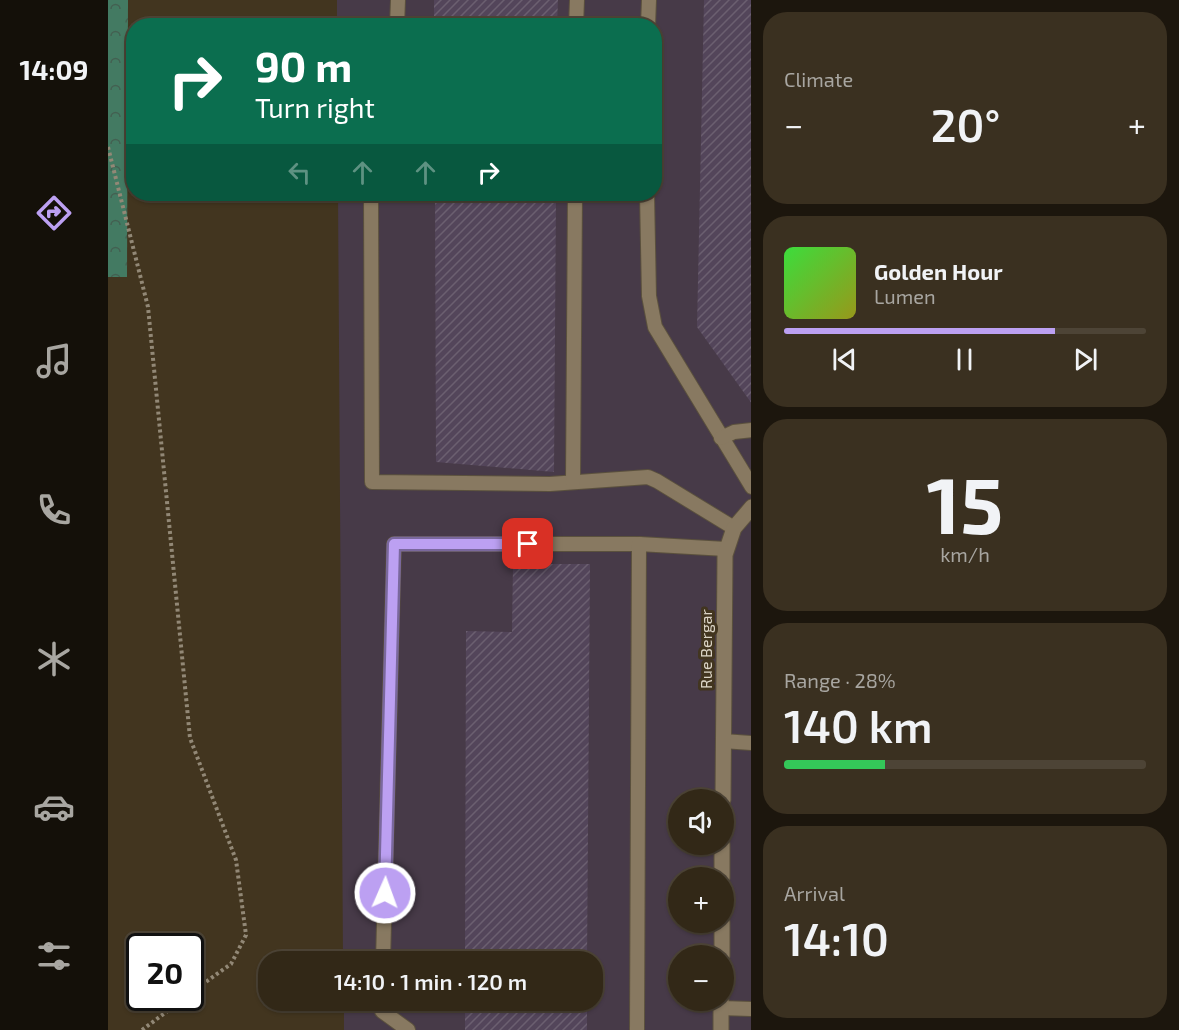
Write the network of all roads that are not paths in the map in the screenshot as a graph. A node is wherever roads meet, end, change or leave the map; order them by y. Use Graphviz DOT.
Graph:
graph roads {
  1 [pos="398,0"];
  2 [pos="576,0"];
  3 [pos="648,0"];
  4 [pos="397,18"];
  5 [pos="576,18"];
  6 [pos="648,18"];
  7 [pos="371,201"];
  8 [pos="575,201"];
  9 [pos="647,201"];
  10 [pos="751,430"];
  11 [pos="721,438"];
  12 [pos="573,482"];
  13 [pos="751,485"];
  14 [pos="751,508"];
  15 [pos="734,528"];
  16 [pos="639,544"];
  17 [pos="726,549"];
  18 [pos="723,741"];
  19 [pos="751,743"];
  20 [pos="723,789"];
  21 [pos="383,951"];
  22 [pos="734,1006"];
  23 [pos="751,1009"];
  24 [pos="382,1011"];
  25 [pos="721,1011"];
  26 [pos="408,1030"];
  27 [pos="637,1030"];
  28 [pos="721,1030"];
  1 -- 4 [label="lane"];
  2 -- 5 [label="lane"];
  3 -- 6 [label="lane"];
  7 -- 12 [label="lane"];
  8 -- 12 [label="lane"];
  9 -- 11 [label="lane"];
  10 -- 11 [label="lane"];
  11 -- 13 [label="lane"];
  12 -- 15 [label="lane"];
  14 -- 15 [label="street, Rue Bergar"];
  15 -- 17 [label="street, Rue Bergar"];
  16 -- 17 [label="lane"];
  16 -- 21 [label="lane"];
  16 -- 27 [label="lane"];
  17 -- 18 [label="street, Rue Bergar"];
  18 -- 19 [label="lane"];
  18 -- 20 [label="street, Rue Bergar"];
  22 -- 23 [label="lane"];
  24 -- 26 [label="lane"];
  25 -- 28 [label="street"];
}
